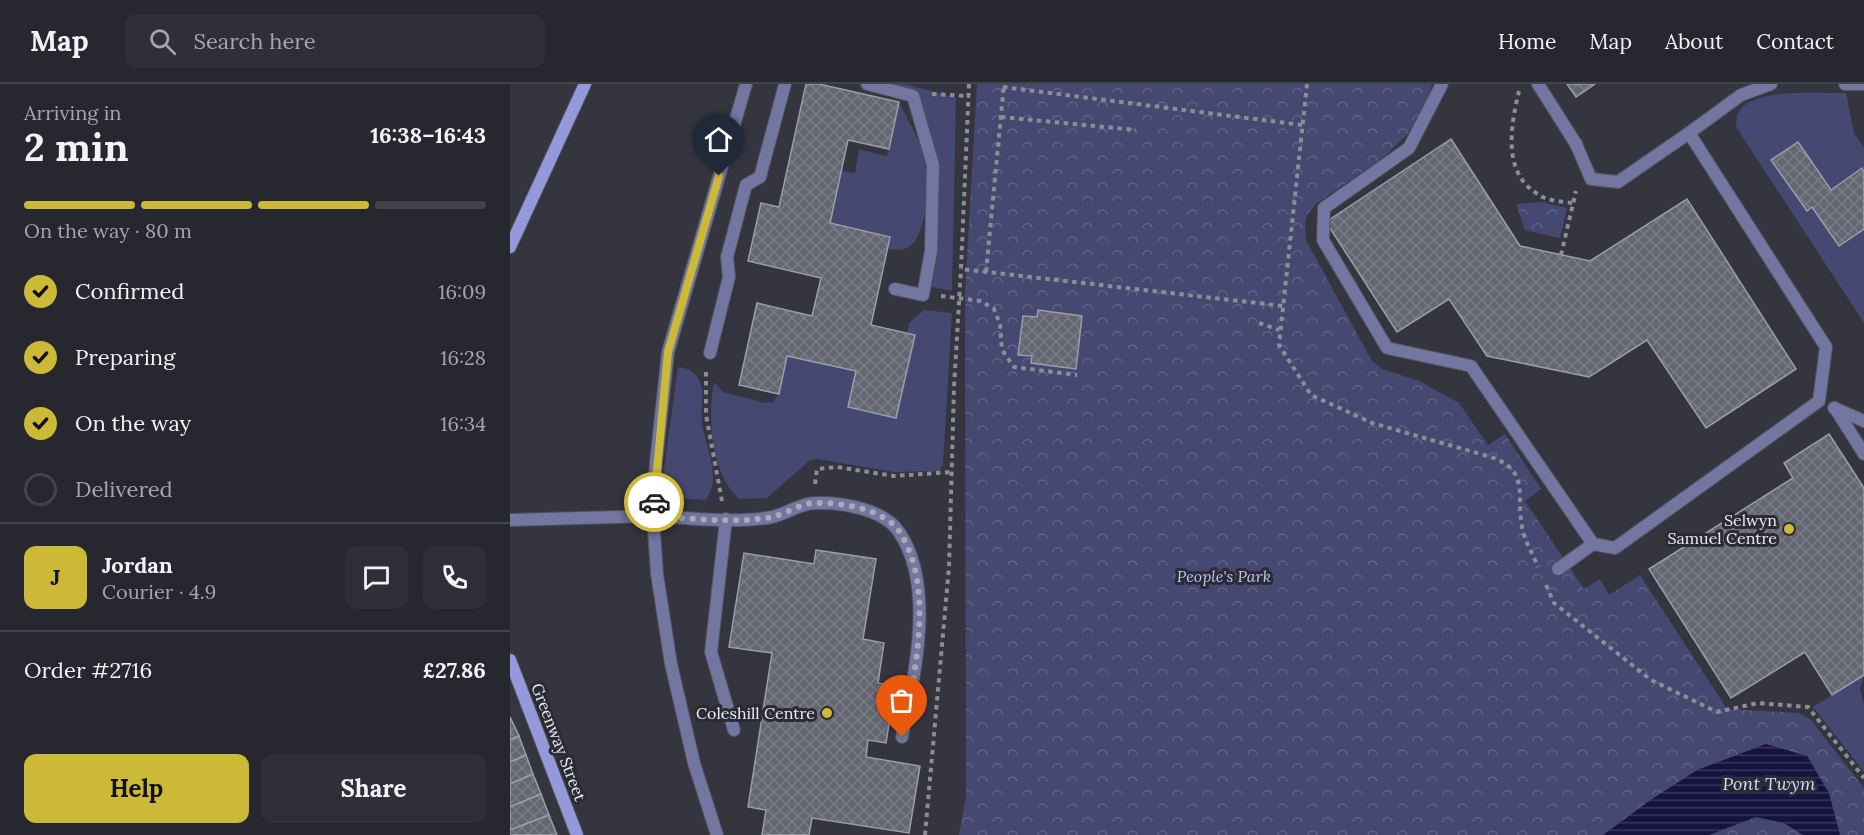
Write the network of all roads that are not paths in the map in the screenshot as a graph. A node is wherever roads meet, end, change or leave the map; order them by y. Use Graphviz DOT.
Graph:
graph roads {
  1 [pos="585,84"];
  2 [pos="746,84"];
  3 [pos="785,84"];
  4 [pos="867,84"];
  5 [pos="1442,84"];
  6 [pos="1538,84"];
  7 [pos="1771,84"];
  8 [pos="1845,84"];
  9 [pos="1864,84"];
  10 [pos="1689,133"];
  11 [pos="510,247"];
  12 [pos="895,289"];
  13 [pos="710,353"];
  14 [pos="1819,401"];
  15 [pos="1835,408"];
  16 [pos="1864,421"];
  17 [pos="1864,454"];
  18 [pos="653,516"];
  19 [pos="726,519"];
  20 [pos="510,520"];
  21 [pos="1593,544"];
  22 [pos="1558,569"];
  23 [pos="510,660"];
  24 [pos="734,730"];
  25 [pos="902,737"];
  26 [pos="577,835"];
  27 [pos="717,835"];
  1 -- 11 [label="main road"];
  2 -- 18 [label="street"];
  3 -- 13 [label="street"];
  4 -- 12 [label="street"];
  5 -- 21 [label="street"];
  6 -- 10 [label="street"];
  7 -- 10 [label="street"];
  8 -- 9 [label="street"];
  10 -- 14 [label="street"];
  14 -- 15 [label="street"];
  14 -- 21 [label="street"];
  15 -- 16 [label="street"];
  15 -- 17 [label="street"];
  18 -- 19 [label="street"];
  18 -- 20 [label="street"];
  18 -- 27 [label="street"];
  19 -- 24 [label="street"];
  19 -- 25 [label="street"];
  21 -- 22 [label="street"];
  23 -- 26 [label="main road, Greenway Street"];
}
